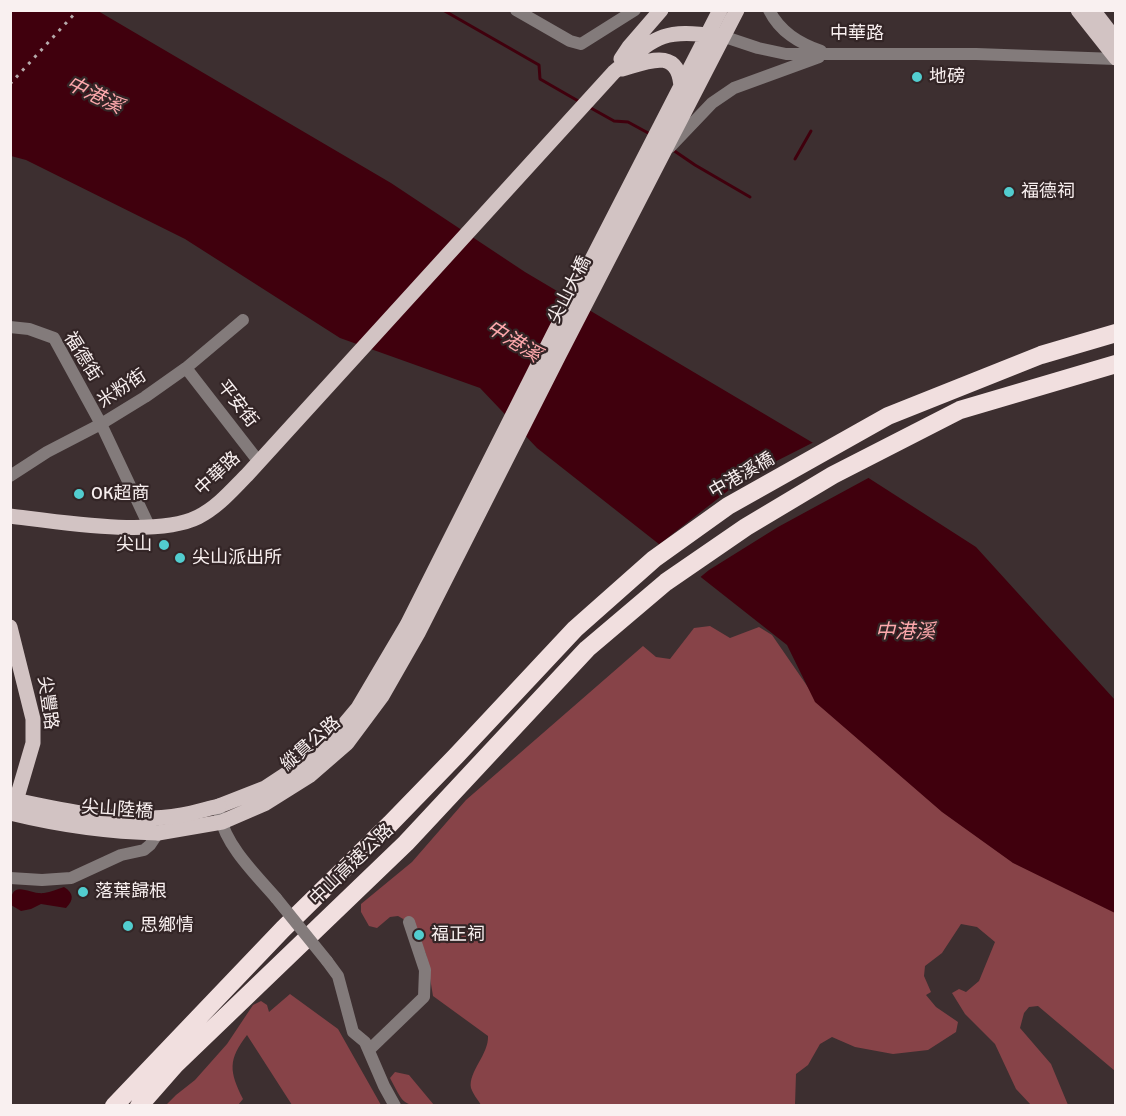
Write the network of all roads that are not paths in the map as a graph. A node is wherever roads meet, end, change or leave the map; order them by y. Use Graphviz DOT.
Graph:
graph roads {
  1 [pos="516,10"];
  2 [pos="634,10"];
  3 [pos="662,10"];
  4 [pos="720,10"];
  5 [pos="737,10"];
  6 [pos="769,10"];
  7 [pos="1078,10"];
  8 [pos="1093,10"];
  9 [pos="709,35"];
  10 [pos="725,37"];
  11 [pos="1116,40"];
  12 [pos="828,54"];
  13 [pos="1116,58"];
  14 [pos="614,72"];
  15 [pos="687,92"];
  16 [pos="659,159"];
  17 [pos="243,320"];
  18 [pos="10,327"];
  19 [pos="1116,333"];
  20 [pos="1116,364"];
  21 [pos="186,368"];
  22 [pos="101,424"];
  23 [pos="259,462"];
  24 [pos="10,476"];
  25 [pos="10,516"];
  26 [pos="150,528"];
  27 [pos="10,627"];
  28 [pos="411,632"];
  29 [pos="456,756"];
  30 [pos="10,799"];
  31 [pos="219,806"];
  32 [pos="10,813"];
  33 [pos="10,820"];
  34 [pos="222,822"];
  35 [pos="158,833"];
  36 [pos="10,878"];
  37 [pos="408,922"];
  38 [pos="369,1050"];
  39 [pos="114,1106"];
  40 [pos="139,1106"];
  41 [pos="395,1106"];
  1 -- 2 [label="street"];
  3 -- 14 [label="main road"];
  4 -- 9 [label="main road"];
  5 -- 10 [label="main road"];
  6 -- 12 [label="street"];
  7 -- 13 [label="main road"];
  8 -- 11 [label="main road"];
  9 -- 10 [label="main road, 中華路"];
  9 -- 14 [label="main road, 中華路"];
  9 -- 15 [label="main road"];
  10 -- 12 [label="street, 中華路"];
  10 -- 15 [label="main road"];
  12 -- 13 [label="street, 中華路"];
  12 -- 16 [label="street"];
  14 -- 15 [label="main road"];
  14 -- 23 [label="main road, 中華路"];
  15 -- 16 [label="main road, 尖山大橋"];
  15 -- 28 [label="main road, 尖山大橋"];
  16 -- 28 [label="main road, 尖山大橋"];
  17 -- 21 [label="street, 米粉街"];
  18 -- 22 [label="street, 福德街"];
  19 -- 29 [label="highway, 中港溪橋"];
  20 -- 40 [label="highway, 中山高速公路"];
  21 -- 22 [label="street, 米粉街"];
  21 -- 23 [label="street, 平安街"];
  22 -- 24 [label="street, 米粉街"];
  22 -- 26 [label="street, 福德街"];
  23 -- 26 [label="main road, 中華路"];
  25 -- 26 [label="main road, 中華路"];
  27 -- 33 [label="main road, 尖豐路"];
  28 -- 31 [label="main road, 縱貫公路"];
  28 -- 34 [label="main road, 縱貫公路"];
  29 -- 39 [label="highway, 中山高速公路"];
  30 -- 31 [label="main road, 尖山陸橋, bridge"];
  31 -- 34 [label="street"];
  32 -- 35 [label="main road, 尖山陸橋, bridge"];
  34 -- 35 [label="main road, 尖山陸橋"];
  34 -- 38 [label="street, bridge"];
  35 -- 36 [label="street"];
  37 -- 38 [label="street"];
  38 -- 41 [label="street"];
}
